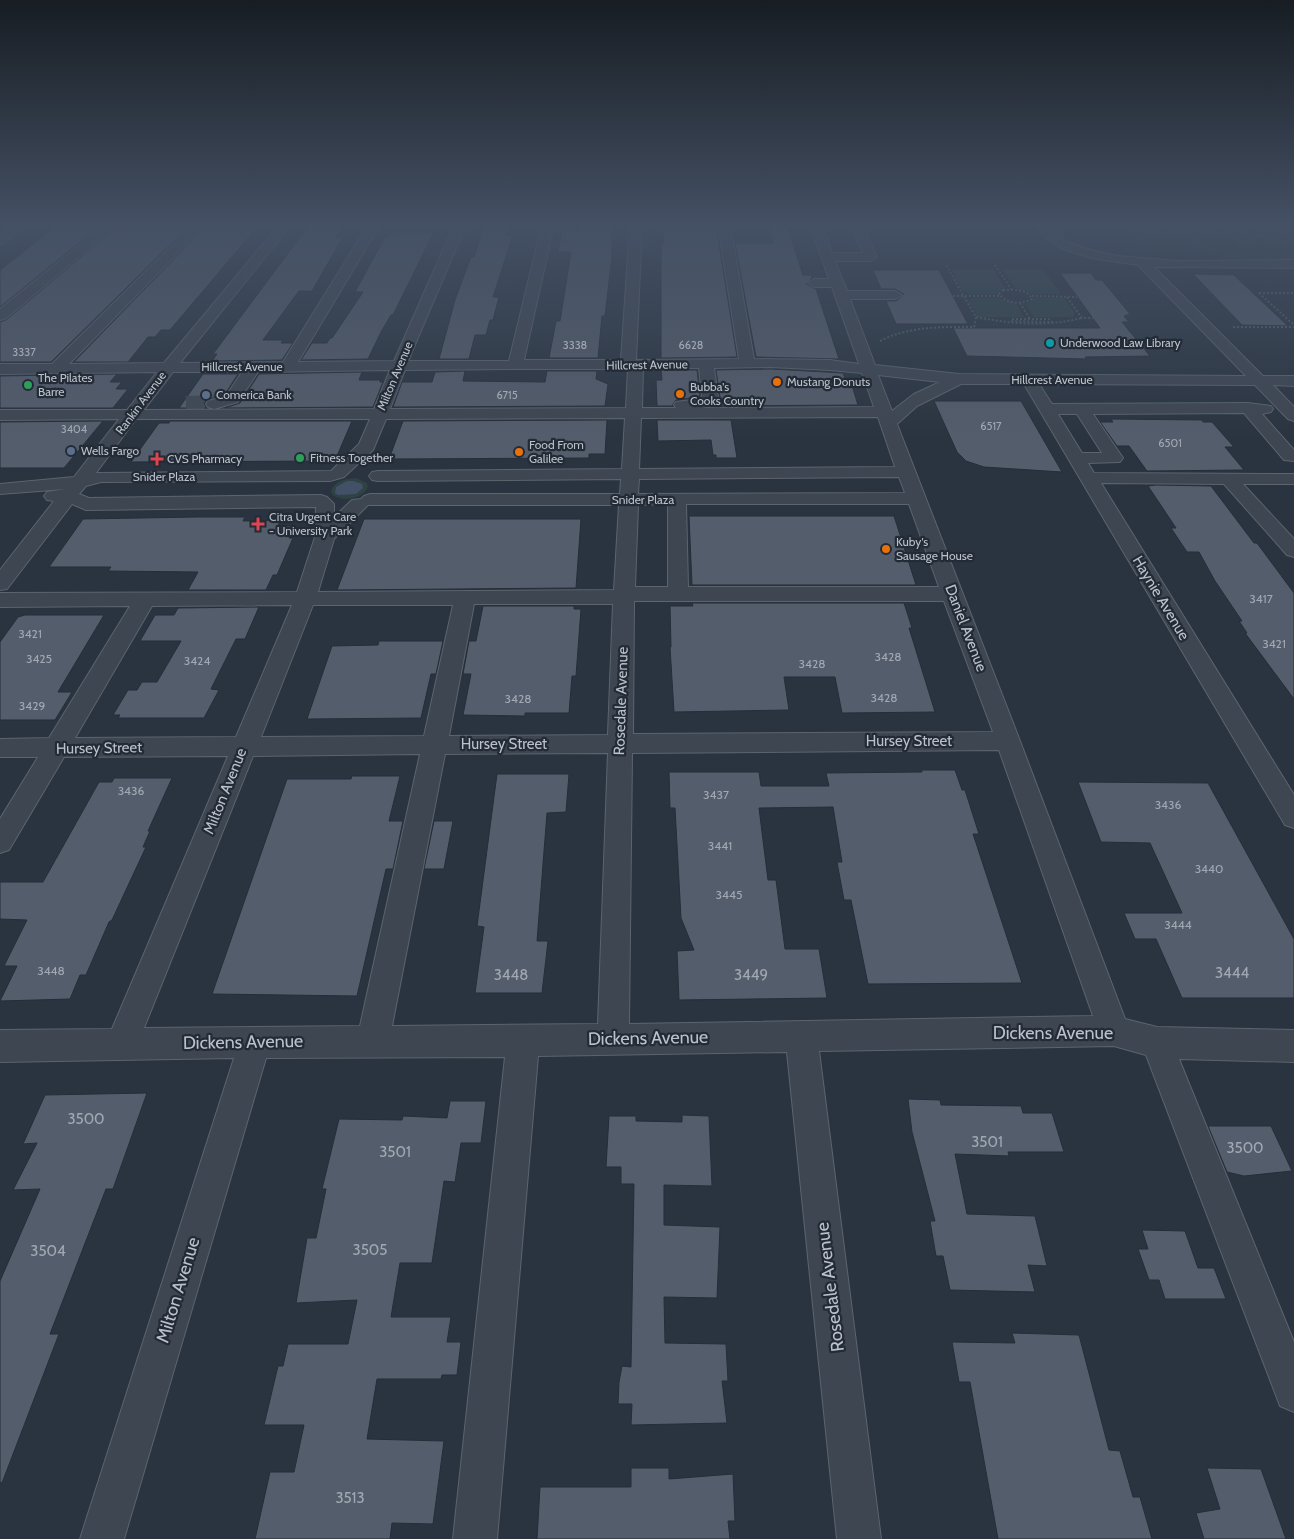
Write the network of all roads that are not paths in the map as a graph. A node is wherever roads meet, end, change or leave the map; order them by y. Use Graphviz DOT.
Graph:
graph roads {
  1 [pos="23,297"];
  2 [pos="128,297"];
  3 [pos="226,297"];
  4 [pos="331,297"];
  5 [pos="429,297"];
  6 [pos="531,297"];
  7 [pos="634,297"];
  8 [pos="736,297"];
  9 [pos="842,297"];
  10 [pos="1176,297"];
  11 [pos="0,316"];
  12 [pos="776,346"];
  13 [pos="747,363"];
  14 [pos="771,363"];
  15 [pos="706,364"];
  16 [pos="632,365"];
  17 [pos="399,366"];
  18 [pos="515,366"];
  19 [pos="253,367"];
  20 [pos="288,367"];
  21 [pos="0,368"];
  22 [pos="57,368"];
  23 [pos="168,368"];
  24 [pos="868,370"];
  25 [pos="959,379"];
  26 [pos="1029,380"];
  27 [pos="1258,381"];
  28 [pos="1294,381"];
  29 [pos="186,404"];
  30 [pos="214,404"];
  31 [pos="634,408"];
  32 [pos="1248,408"];
  33 [pos="1046,409"];
  34 [pos="1082,409"];
  35 [pos="135,410"];
  36 [pos="380,414"];
  37 [pos="1291,414"];
  38 [pos="0,415"];
  39 [pos="886,418"];
  40 [pos="367,446"];
  41 [pos="1294,456"];
  42 [pos="1076,458"];
  43 [pos="906,472"];
  44 [pos="632,473"];
  45 [pos="375,474"];
  46 [pos="334,475"];
  47 [pos="1088,478"];
  48 [pos="1228,478"];
  49 [pos="1294,479"];
  50 [pos="75,489"];
  51 [pos="0,491"];
  52 [pos="915,498"];
  53 [pos="630,500"];
  54 [pos="677,500"];
  55 [pos="365,502"];
  56 [pos="323,503"];
  57 [pos="325,537"];
  58 [pos="1294,551"];
  59 [pos="0,584"];
  60 [pos="678,594"];
  61 [pos="953,594"];
  62 [pos="624,596"];
  63 [pos="465,599"];
  64 [pos="0,600"];
  65 [pos="305,600"];
  66 [pos="144,601"];
  67 [pos="1008,741"];
  68 [pos="620,744"];
  69 [pos="435,745"];
  70 [pos="244,746"];
  71 [pos="0,748"];
  72 [pos="56,748"];
  73 [pos="1294,817"];
  74 [pos="0,842"];
  75 [pos="1114,1031"];
  76 [pos="801,1036"];
  77 [pos="613,1038"];
  78 [pos="373,1041"];
  79 [pos="523,1041"];
  80 [pos="255,1042"];
  81 [pos="122,1043"];
  82 [pos="1157,1043"];
  83 [pos="0,1046"];
  84 [pos="1294,1046"];
  85 [pos="1294,1392"];
  86 [pos="102,1539"];
  87 [pos="475,1539"];
  88 [pos="859,1539"];
  1 -- 11 [label="street"];
  2 -- 22 [label="street"];
  3 -- 23 [label="street, Rankin Avenue"];
  4 -- 20 [label="street"];
  5 -- 17 [label="street, Milton Avenue"];
  6 -- 18 [label="street"];
  7 -- 16 [label="street, Rosedale Avenue"];
  8 -- 13 [label="street"];
  9 -- 24 [label="street, Daniel Avenue"];
  10 -- 27 [label="street"];
  12 -- 14 [label="street"];
  13 -- 14 [label="street, Hillcrest Avenue"];
  13 -- 15 [label="street, Hillcrest Avenue"];
  14 -- 24 [label="street, Hillcrest Avenue"];
  15 -- 16 [label="street, Hillcrest Avenue"];
  15 -- 31 [label="street"];
  16 -- 18 [label="street, Hillcrest Avenue"];
  16 -- 31 [label="street, Rosedale Avenue"];
  17 -- 18 [label="street, Hillcrest Avenue"];
  17 -- 20 [label="street, Hillcrest Avenue"];
  17 -- 36 [label="street, Milton Avenue"];
  19 -- 20 [label="street, Hillcrest Avenue"];
  19 -- 23 [label="street, Hillcrest Avenue"];
  19 -- 30 [label="street"];
  21 -- 22 [label="street, Hillcrest Avenue"];
  22 -- 23 [label="street, Hillcrest Avenue"];
  23 -- 35 [label="street, Rankin Avenue"];
  24 -- 25 [label="street, Hillcrest Avenue"];
  24 -- 39 [label="street, Daniel Avenue"];
  25 -- 26 [label="street, Hillcrest Avenue"];
  25 -- 39 [label="street"];
  26 -- 27 [label="street, Hillcrest Avenue"];
  26 -- 33 [label="street, Haynie Avenue"];
  27 -- 28 [label="street, Hillcrest Avenue"];
  27 -- 37 [label="street"];
  29 -- 35 [label="street"];
  31 -- 36 [label="street"];
  31 -- 39 [label="street"];
  31 -- 44 [label="street, Rosedale Avenue"];
  32 -- 34 [label="street"];
  32 -- 37 [label="street"];
  32 -- 41 [label="street"];
  33 -- 34 [label="street"];
  33 -- 42 [label="street, Haynie Avenue"];
  34 -- 42 [label="street"];
  35 -- 36 [label="street"];
  35 -- 38 [label="street"];
  35 -- 50 [label="street, Rankin Avenue"];
  36 -- 40 [label="street, Milton Avenue"];
  39 -- 43 [label="street, Daniel Avenue"];
  40 -- 45 [label="street"];
  40 -- 46 [label="street, Milton Avenue"];
  42 -- 47 [label="street, Haynie Avenue"];
  43 -- 44 [label="street, Snider Plaza"];
  43 -- 52 [label="street, Daniel Avenue"];
  44 -- 45 [label="street, Snider Plaza"];
  44 -- 53 [label="street, Rosedale Avenue"];
  45 -- 46 [label="street, Snider Plaza"];
  45 -- 55 [label="street, Milton Avenue"];
  46 -- 50 [label="street, Snider Plaza"];
  46 -- 56 [label="street, Milton Avenue"];
  47 -- 48 [label="street"];
  47 -- 73 [label="street, Haynie Avenue"];
  48 -- 49 [label="street"];
  48 -- 58 [label="street"];
  50 -- 51 [label="street, Snider Plaza"];
  50 -- 56 [label="street, Snider Plaza"];
  50 -- 59 [label="street, Rankin Avenue"];
  52 -- 54 [label="street, Snider Plaza"];
  52 -- 61 [label="street, Daniel Avenue"];
  53 -- 54 [label="street, Snider Plaza"];
  53 -- 55 [label="street, Snider Plaza"];
  53 -- 62 [label="street, Rosedale Avenue"];
  54 -- 60 [label="street"];
  55 -- 56 [label="street, Snider Plaza"];
  55 -- 57 [label="street, Milton Avenue"];
  56 -- 57 [label="street, Milton Avenue"];
  57 -- 65 [label="street, Milton Avenue"];
  60 -- 61 [label="street"];
  60 -- 62 [label="street"];
  61 -- 67 [label="street, Daniel Avenue"];
  62 -- 63 [label="street"];
  62 -- 68 [label="street, Rosedale Avenue"];
  63 -- 65 [label="street"];
  63 -- 69 [label="street"];
  64 -- 66 [label="street"];
  65 -- 66 [label="street"];
  65 -- 70 [label="street, Milton Avenue"];
  66 -- 72 [label="street"];
  67 -- 68 [label="street, Hursey Street"];
  67 -- 75 [label="street, Daniel Avenue"];
  68 -- 69 [label="street, Hursey Street"];
  68 -- 77 [label="street, Rosedale Avenue"];
  69 -- 70 [label="street, Hursey Street"];
  69 -- 78 [label="street"];
  70 -- 72 [label="street, Hursey Street"];
  70 -- 81 [label="street, Milton Avenue"];
  71 -- 72 [label="street, Hursey Street"];
  72 -- 74 [label="street"];
  75 -- 76 [label="street, Dickens Avenue"];
  75 -- 82 [label="street, Dickens Avenue"];
  76 -- 77 [label="street, Dickens Avenue"];
  76 -- 88 [label="street, Rosedale Avenue"];
  77 -- 79 [label="street, Dickens Avenue"];
  78 -- 79 [label="street, Dickens Avenue"];
  78 -- 80 [label="street, Dickens Avenue"];
  79 -- 87 [label="street"];
  80 -- 81 [label="street, Dickens Avenue"];
  80 -- 86 [label="street, Milton Avenue"];
  81 -- 83 [label="street, Dickens Avenue"];
  82 -- 84 [label="street, Dickens Avenue"];
  82 -- 85 [label="street"];
}
